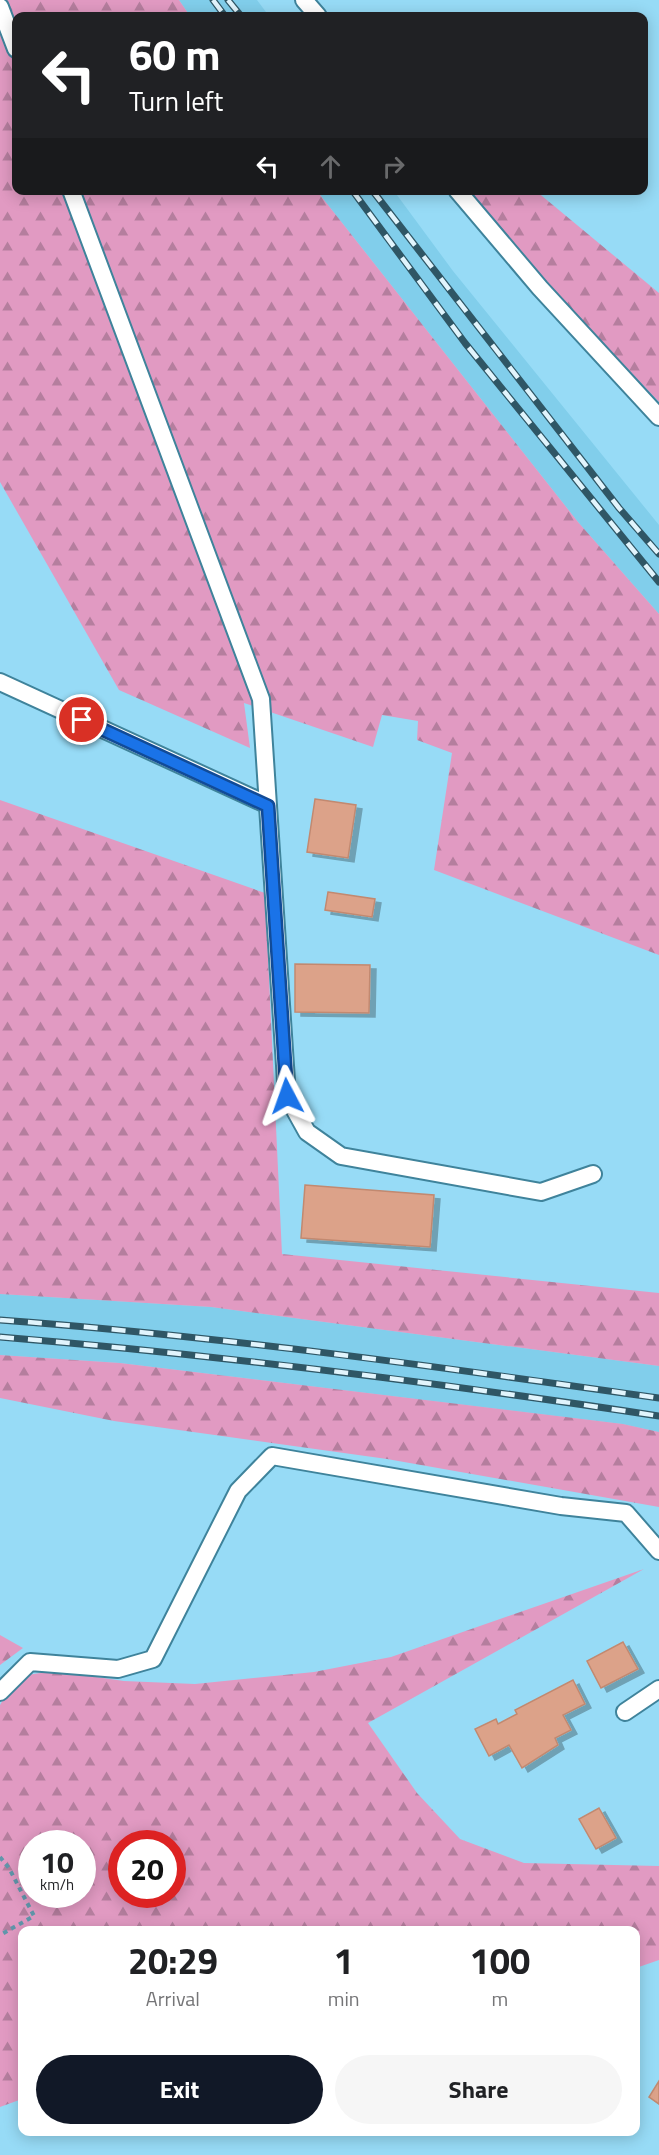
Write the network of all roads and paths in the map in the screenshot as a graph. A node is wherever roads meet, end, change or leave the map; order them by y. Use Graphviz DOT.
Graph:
graph roads {
  1 [pos="304,0"];
  2 [pos="0,7"];
  3 [pos="314,12"];
  4 [pos="12,38"];
  5 [pos="73,195"];
  6 [pos="461,195"];
  7 [pos="659,417"];
  8 [pos="0,682"];
  9 [pos="268,806"];
  10 [pos="593,1174"];
  11 [pos="659,1551"];
  12 [pos="659,1689"];
  13 [pos="0,1692"];
  14 [pos="625,1712"];
  15 [pos="0,1857"];
  16 [pos="0,1935"];
  1 -- 3 [label="lane"];
  2 -- 4 [label="lane"];
  5 -- 9 [label="lane"];
  6 -- 7 [label="lane"];
  8 -- 9 [label="lane"];
  9 -- 10 [label="lane"];
  11 -- 13 [label="lane"];
  12 -- 14 [label="lane"];
  15 -- 16 [label="path"];
}
